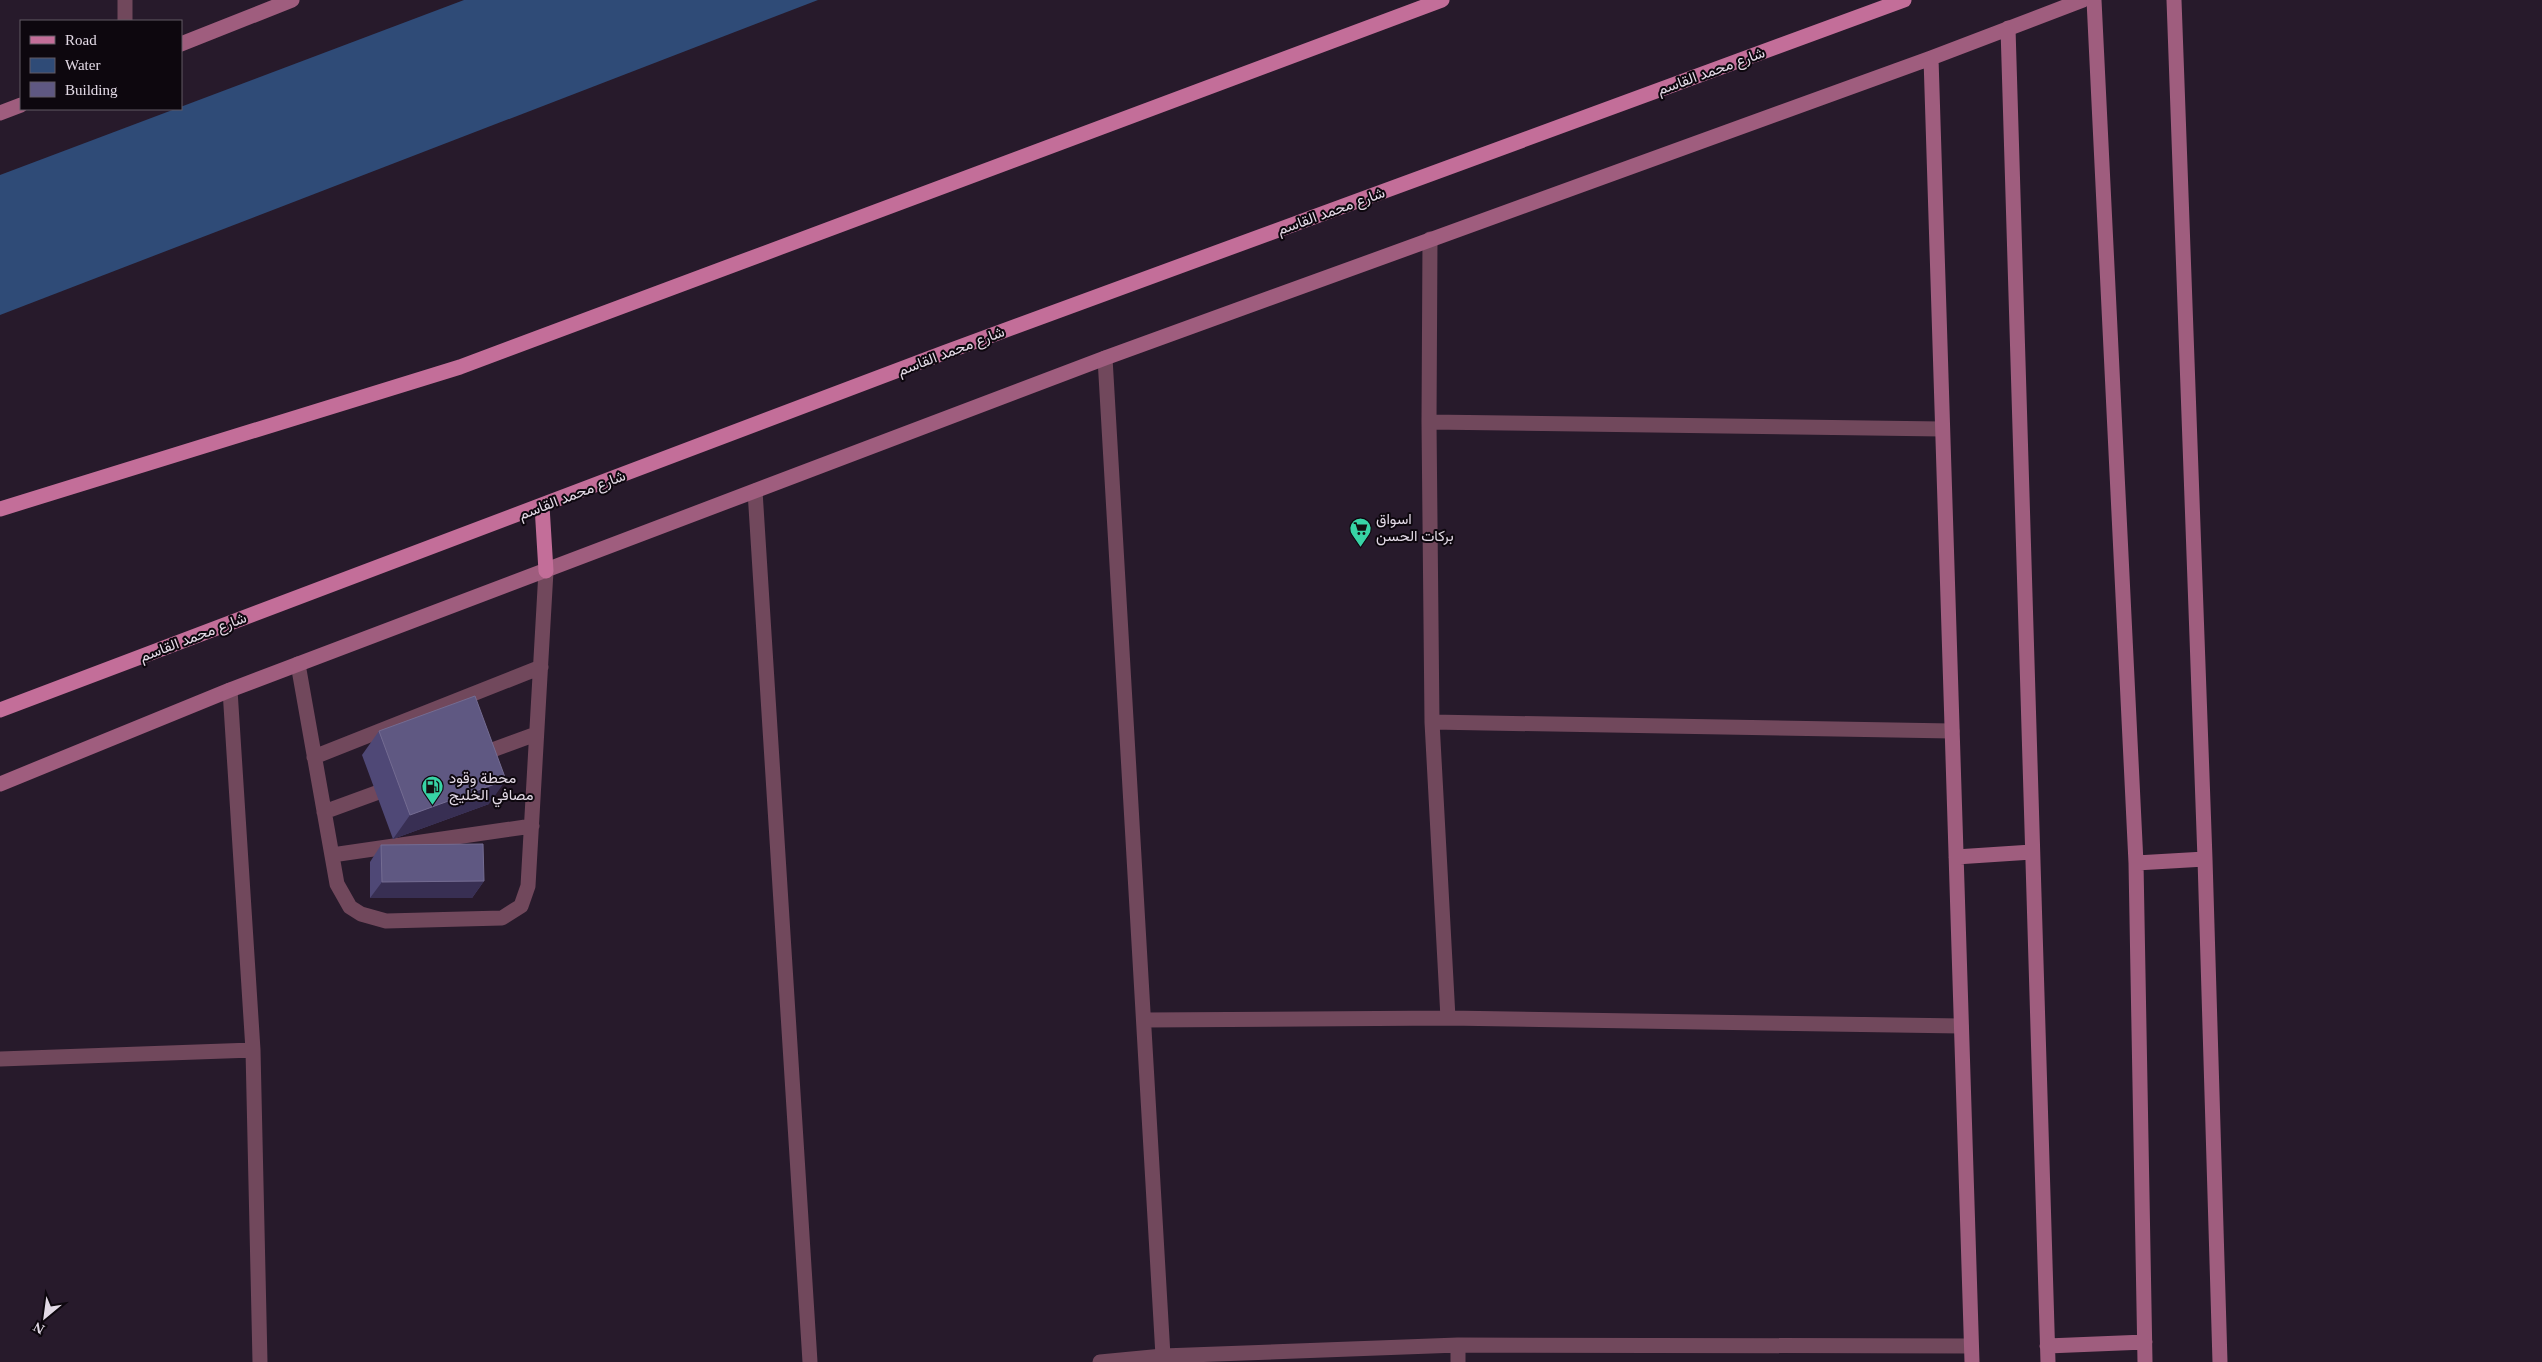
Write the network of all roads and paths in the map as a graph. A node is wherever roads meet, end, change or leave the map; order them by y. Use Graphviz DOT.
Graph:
graph roads {
  1 [pos="124,0"];
  2 [pos="292,0"];
  3 [pos="1442,0"];
  4 [pos="1904,0"];
  5 [pos="2083,0"];
  6 [pos="2094,0"];
  7 [pos="2174,0"];
  8 [pos="125,20"];
  9 [pos="2008,28"];
  10 [pos="182,44"];
  11 [pos="1931,58"];
  12 [pos="20,105"];
  13 [pos="0,113"];
  14 [pos="1430,239"];
  15 [pos="1105,358"];
  16 [pos="1429,422"];
  17 [pos="1942,429"];
  18 [pos="755,492"];
  19 [pos="542,506"];
  20 [pos="0,508"];
  21 [pos="546,571"];
  22 [pos="298,664"];
  23 [pos="541,667"];
  24 [pos="230,690"];
  25 [pos="0,710"];
  26 [pos="1432,722"];
  27 [pos="1952,731"];
  28 [pos="536,734"];
  29 [pos="314,757"];
  30 [pos="472,758"];
  31 [pos="0,784"];
  32 [pos="376,793"];
  33 [pos="324,812"];
  34 [pos="532,826"];
  35 [pos="2032,852"];
  36 [pos="332,855"];
  37 [pos="1956,857"];
  38 [pos="2205,859"];
  39 [pos="2136,863"];
  40 [pos="1448,1018"];
  41 [pos="1144,1020"];
  42 [pos="1961,1026"];
  43 [pos="253,1050"];
  44 [pos="0,1059"];
  45 [pos="2145,1342"];
  46 [pos="1458,1345"];
  47 [pos="1971,1346"];
  48 [pos="2047,1346"];
  49 [pos="1163,1356"];
  50 [pos="260,1362"];
  51 [pos="810,1362"];
  52 [pos="1100,1362"];
  53 [pos="1458,1362"];
  54 [pos="1972,1362"];
  55 [pos="2048,1362"];
  56 [pos="2146,1362"];
  57 [pos="2220,1362"];
  1 -- 8 [label="street"];
  2 -- 10 [label="main road"];
  3 -- 20 [label="main road"];
  4 -- 19 [label="main road, شارع محمد القاسم"];
  5 -- 9 [label="main road"];
  6 -- 39 [label="main road"];
  7 -- 38 [label="main road"];
  9 -- 11 [label="main road"];
  9 -- 35 [label="main road"];
  11 -- 14 [label="main road"];
  11 -- 17 [label="main road"];
  12 -- 13 [label="main road"];
  14 -- 15 [label="main road"];
  14 -- 16 [label="street"];
  15 -- 18 [label="main road"];
  15 -- 41 [label="street"];
  16 -- 17 [label="street"];
  16 -- 26 [label="street"];
  17 -- 27 [label="main road"];
  18 -- 21 [label="main road"];
  18 -- 51 [label="street"];
  19 -- 21 [label="main road"];
  19 -- 25 [label="main road, شارع محمد القاسم"];
  21 -- 22 [label="main road"];
  21 -- 23 [label="street"];
  22 -- 24 [label="main road"];
  22 -- 29 [label="street"];
  23 -- 28 [label="street"];
  23 -- 29 [label="street"];
  24 -- 31 [label="main road"];
  24 -- 43 [label="street"];
  26 -- 27 [label="street"];
  26 -- 40 [label="street"];
  27 -- 37 [label="main road"];
  28 -- 30 [label="street"];
  28 -- 34 [label="street"];
  29 -- 33 [label="street"];
  32 -- 33 [label="street"];
  33 -- 36 [label="street"];
  34 -- 36 [label="street"];
  34 -- 36 [label="street"];
  35 -- 37 [label="main road"];
  35 -- 48 [label="main road"];
  37 -- 42 [label="main road"];
  38 -- 39 [label="main road"];
  38 -- 57 [label="main road"];
  39 -- 45 [label="main road"];
  40 -- 41 [label="street"];
  40 -- 42 [label="street"];
  41 -- 49 [label="street"];
  42 -- 47 [label="main road"];
  43 -- 44 [label="street"];
  43 -- 50 [label="street"];
  45 -- 48 [label="main road"];
  45 -- 56 [label="main road"];
  46 -- 47 [label="street"];
  46 -- 49 [label="street"];
  46 -- 53 [label="street"];
  47 -- 54 [label="main road"];
  48 -- 55 [label="main road"];
  49 -- 52 [label="street"];
}
